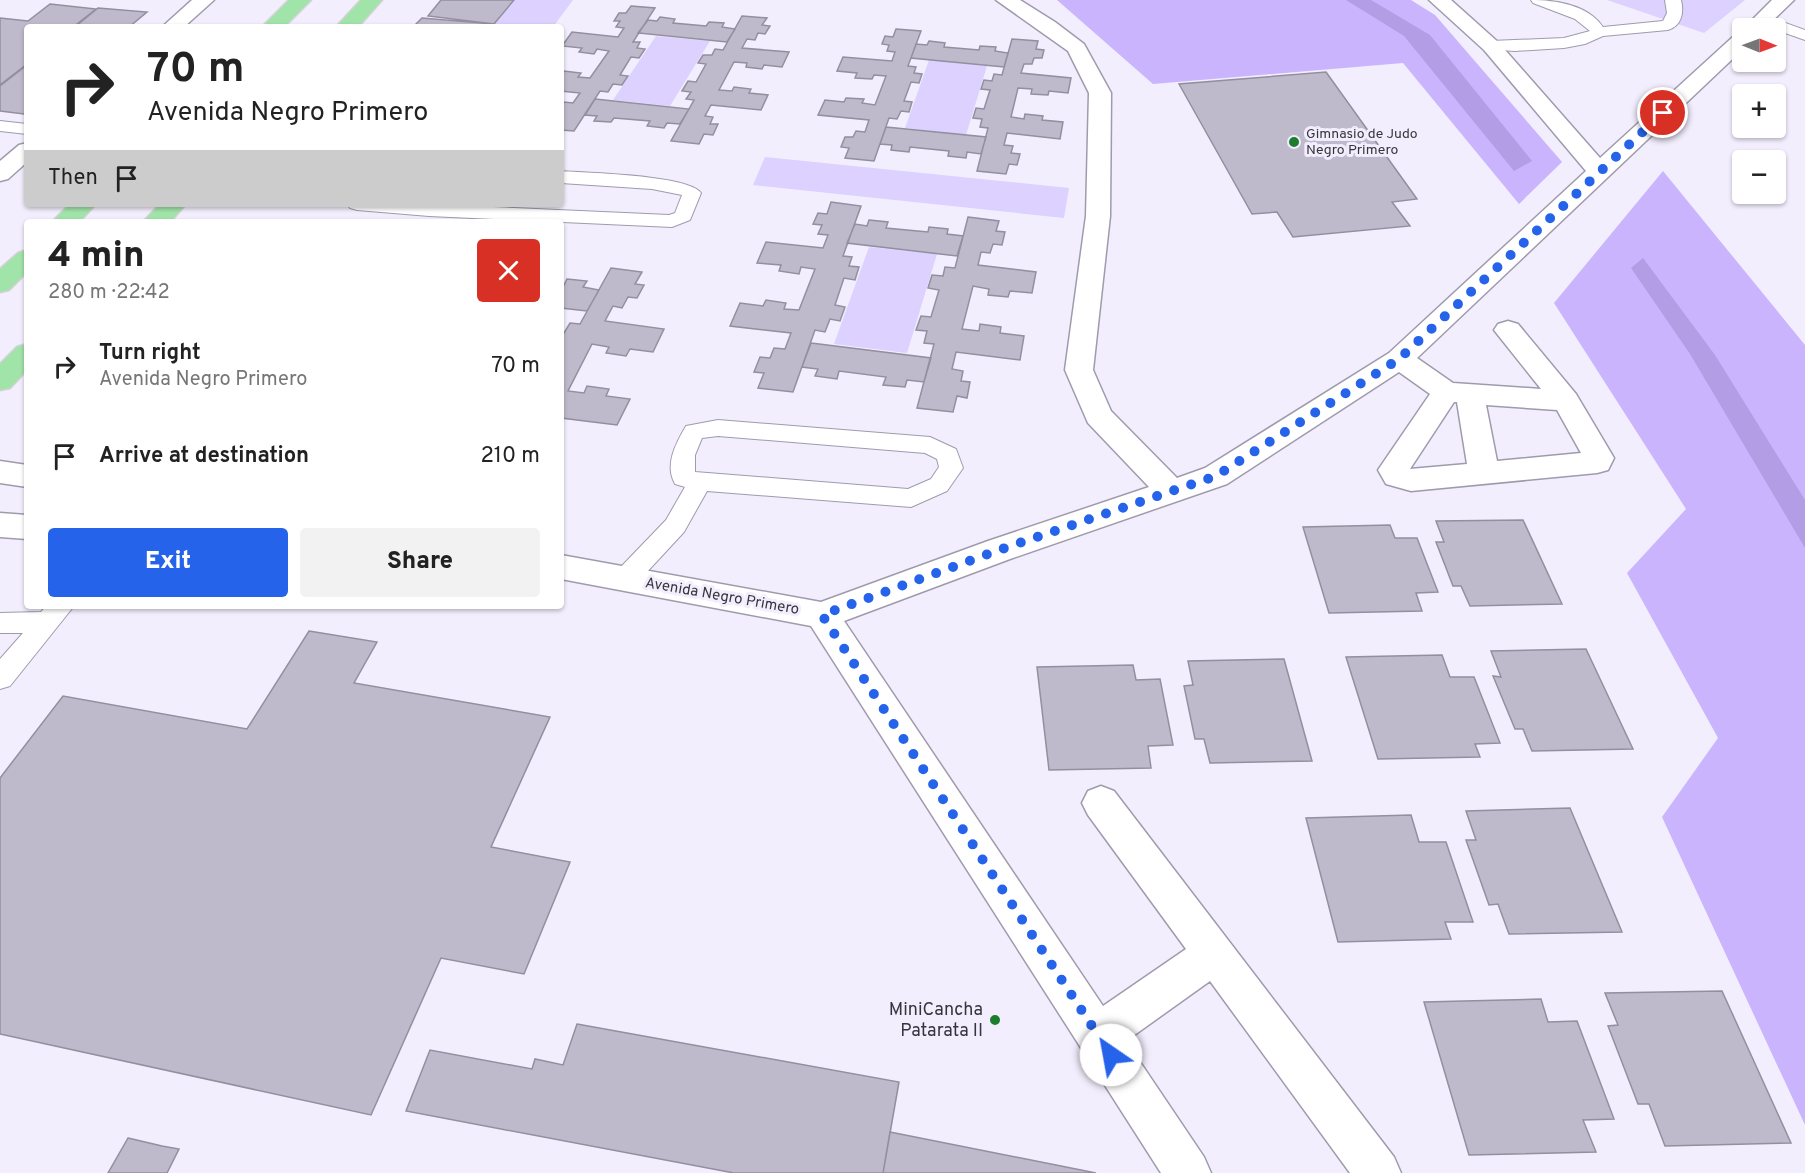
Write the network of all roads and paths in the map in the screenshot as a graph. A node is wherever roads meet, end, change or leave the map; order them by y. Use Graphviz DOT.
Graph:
graph roads {
  1 [pos="204,0"];
  2 [pos="301,0"];
  3 [pos="372,0"];
  4 [pos="1006,0"];
  5 [pos="1439,0"];
  6 [pos="1539,0"];
  7 [pos="1672,0"];
  8 [pos="1784,0"];
  9 [pos="1765,18"];
  10 [pos="176,24"];
  11 [pos="275,24"];
  12 [pos="349,24"];
  13 [pos="1599,32"];
  14 [pos="1786,33"];
  15 [pos="1805,35"];
  16 [pos="1491,46"];
  17 [pos="1732,48"];
  18 [pos="0,126"];
  19 [pos="24,129"];
  20 [pos="24,153"];
  21 [pos="1599,172"];
  22 [pos="0,174"];
  23 [pos="564,177"];
  24 [pos="81,207"];
  25 [pos="171,207"];
  26 [pos="393,207"];
  27 [pos="490,208"];
  28 [pos="68,219"];
  29 [pos="159,219"];
  30 [pos="24,261"];
  31 [pos="0,284"];
  32 [pos="1508,330"];
  33 [pos="24,356"];
  34 [pos="1399,359"];
  35 [pos="0,381"];
  36 [pos="1458,393"];
  37 [pos="1566,401"];
  38 [pos="0,472"];
  39 [pos="1484,473"];
  40 [pos="24,476"];
  41 [pos="700,483"];
  42 [pos="1172,492"];
  43 [pos="0,525"];
  44 [pos="24,527"];
  45 [pos="564,568"];
  46 [pos="625,579"];
  47 [pos="54,614"];
  48 [pos="822,615"];
  49 [pos="0,623"];
  50 [pos="0,678"];
  51 [pos="1101,803"];
  52 [pos="1214,953"];
  53 [pos="1098,1035"];
  54 [pos="1188,1173"];
  55 [pos="1378,1173"];
  1 -- 10 [label="street"];
  2 -- 11 [label="main road"];
  3 -- 12 [label="main road"];
  4 -- 42 [label="street"];
  5 -- 16 [label="street"];
  6 -- 13 [label="lane"];
  7 -- 13 [label="lane"];
  8 -- 9 [label="street"];
  13 -- 16 [label="lane"];
  14 -- 15 [label="lane"];
  16 -- 21 [label="street"];
  17 -- 21 [label="street"];
  18 -- 19 [label="lane"];
  20 -- 22 [label="street"];
  21 -- 34 [label="street"];
  23 -- 27 [label="lane"];
  24 -- 28 [label="main road"];
  25 -- 29 [label="main road"];
  26 -- 27 [label="lane"];
  30 -- 31 [label="main road"];
  32 -- 37 [label="street"];
  33 -- 35 [label="main road"];
  34 -- 36 [label="street"];
  34 -- 42 [label="street"];
  36 -- 37 [label="street"];
  36 -- 39 [label="street"];
  36 -- 39 [label="street"];
  37 -- 39 [label="street"];
  38 -- 40 [label="street"];
  41 -- 41 [label="lane"];
  41 -- 46 [label="lane"];
  42 -- 48 [label="street"];
  43 -- 44 [label="street"];
  45 -- 46 [label="street, Avenida Negro Primero"];
  46 -- 48 [label="street, Avenida Negro Primero"];
  47 -- 49 [label="lane"];
  47 -- 50 [label="lane"];
  48 -- 53 [label="street"];
  51 -- 52 [label="street"];
  52 -- 53 [label="street"];
  52 -- 55 [label="street"];
  53 -- 54 [label="street"];
}
